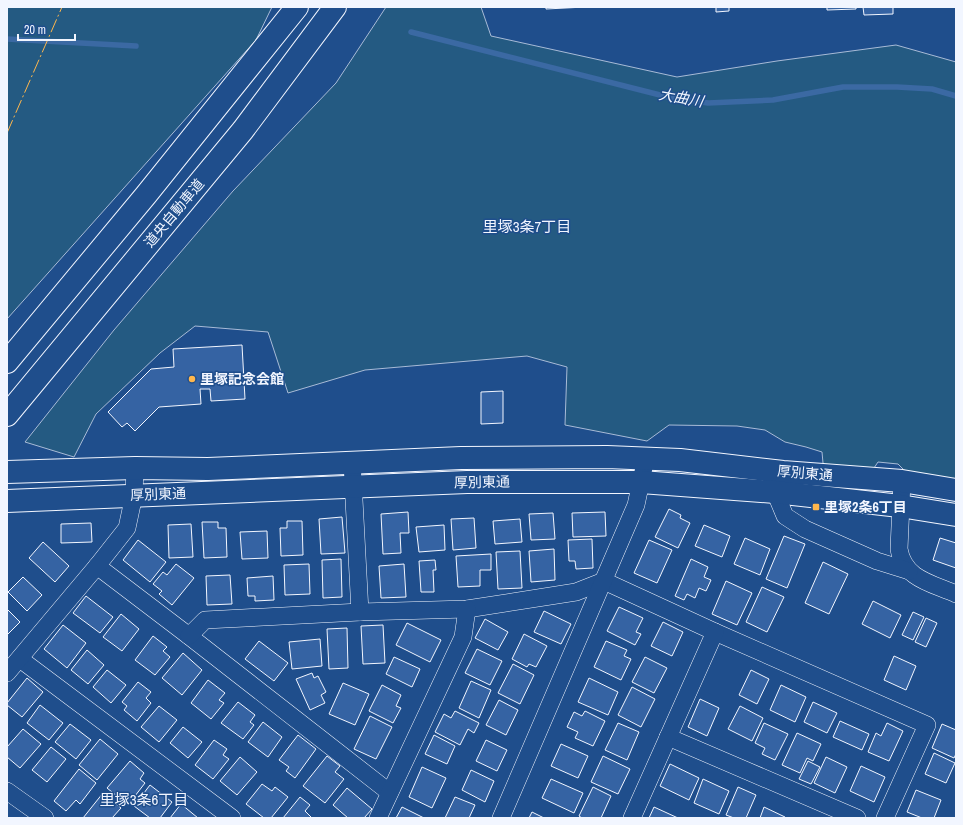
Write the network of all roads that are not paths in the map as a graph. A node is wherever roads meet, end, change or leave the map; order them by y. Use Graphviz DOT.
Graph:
graph roads {
  1 [pos="297,7"];
  2 [pos="335,7"];
  3 [pos="7,362"];
  4 [pos="7,415"];
  5 [pos="646,458"];
  6 [pos="352,462"];
  7 [pos="135,468"];
  8 [pos="7,472"];
  9 [pos="902,480"];
  10 [pos="641,482"];
  11 [pos="354,486"];
  12 [pos="956,490"];
  13 [pos="775,492"];
  14 [pos="134,495"];
  15 [pos="8,501"];
  16 [pos="900,506"];
  17 [pos="956,515"];
  18 [pos="97,566"];
  19 [pos="909,571"];
  20 [pos="604,581"];
  21 [pos="956,594"];
  22 [pos="467,609"];
  23 [pos="360,612"];
  24 [pos="716,632"];
  25 [pos="189,636"];
  26 [pos="20,659"];
  27 [pos="7,673"];
  28 [pos="668,737"];
  29 [pos="7,790"];
  30 [pos="389,792"];
  31 [pos="45,818"];
  32 [pos="232,818"];
  33 [pos="378,818"];
  34 [pos="500,818"];
  35 [pos="632,818"];
  36 [pos="857,818"];
  37 [pos="885,818"];
  1 -- 3 [label="main road"];
  2 -- 4 [label="main road, 道央自動車道"];
  5 -- 6 [label="main road, 厚別東通"];
  5 -- 9 [label="main road, 厚別東通"];
  5 -- 10 [label="street"];
  6 -- 7 [label="main road, 厚別東通"];
  6 -- 11 [label="street"];
  7 -- 8 [label="main road, 厚別東通"];
  7 -- 14 [label="street"];
  9 -- 12 [label="main road, 厚別東通"];
  9 -- 16 [label="street"];
  10 -- 11 [label="main road, 厚別東通"];
  10 -- 13 [label="main road, 厚別東通"];
  10 -- 20 [label="street"];
  11 -- 14 [label="main road, 厚別東通"];
  11 -- 23 [label="street"];
  13 -- 16 [label="main road, 厚別東通"];
  13 -- 19 [label="street"];
  14 -- 15 [label="main road, 厚別東通"];
  14 -- 18 [label="street"];
  16 -- 17 [label="main road, 厚別東通"];
  16 -- 19 [label="street"];
  18 -- 25 [label="street"];
  18 -- 26 [label="street"];
  19 -- 21 [label="street"];
  20 -- 22 [label="street"];
  20 -- 24 [label="street"];
  20 -- 34 [label="street"];
  22 -- 23 [label="street"];
  22 -- 30 [label="street"];
  23 -- 25 [label="street"];
  24 -- 28 [label="street"];
  24 -- 37 [label="street"];
  25 -- 30 [label="street"];
  26 -- 27 [label="street"];
  26 -- 32 [label="street"];
  28 -- 35 [label="street"];
  28 -- 36 [label="street"];
  29 -- 31 [label="street"];
  30 -- 33 [label="street"];
}
